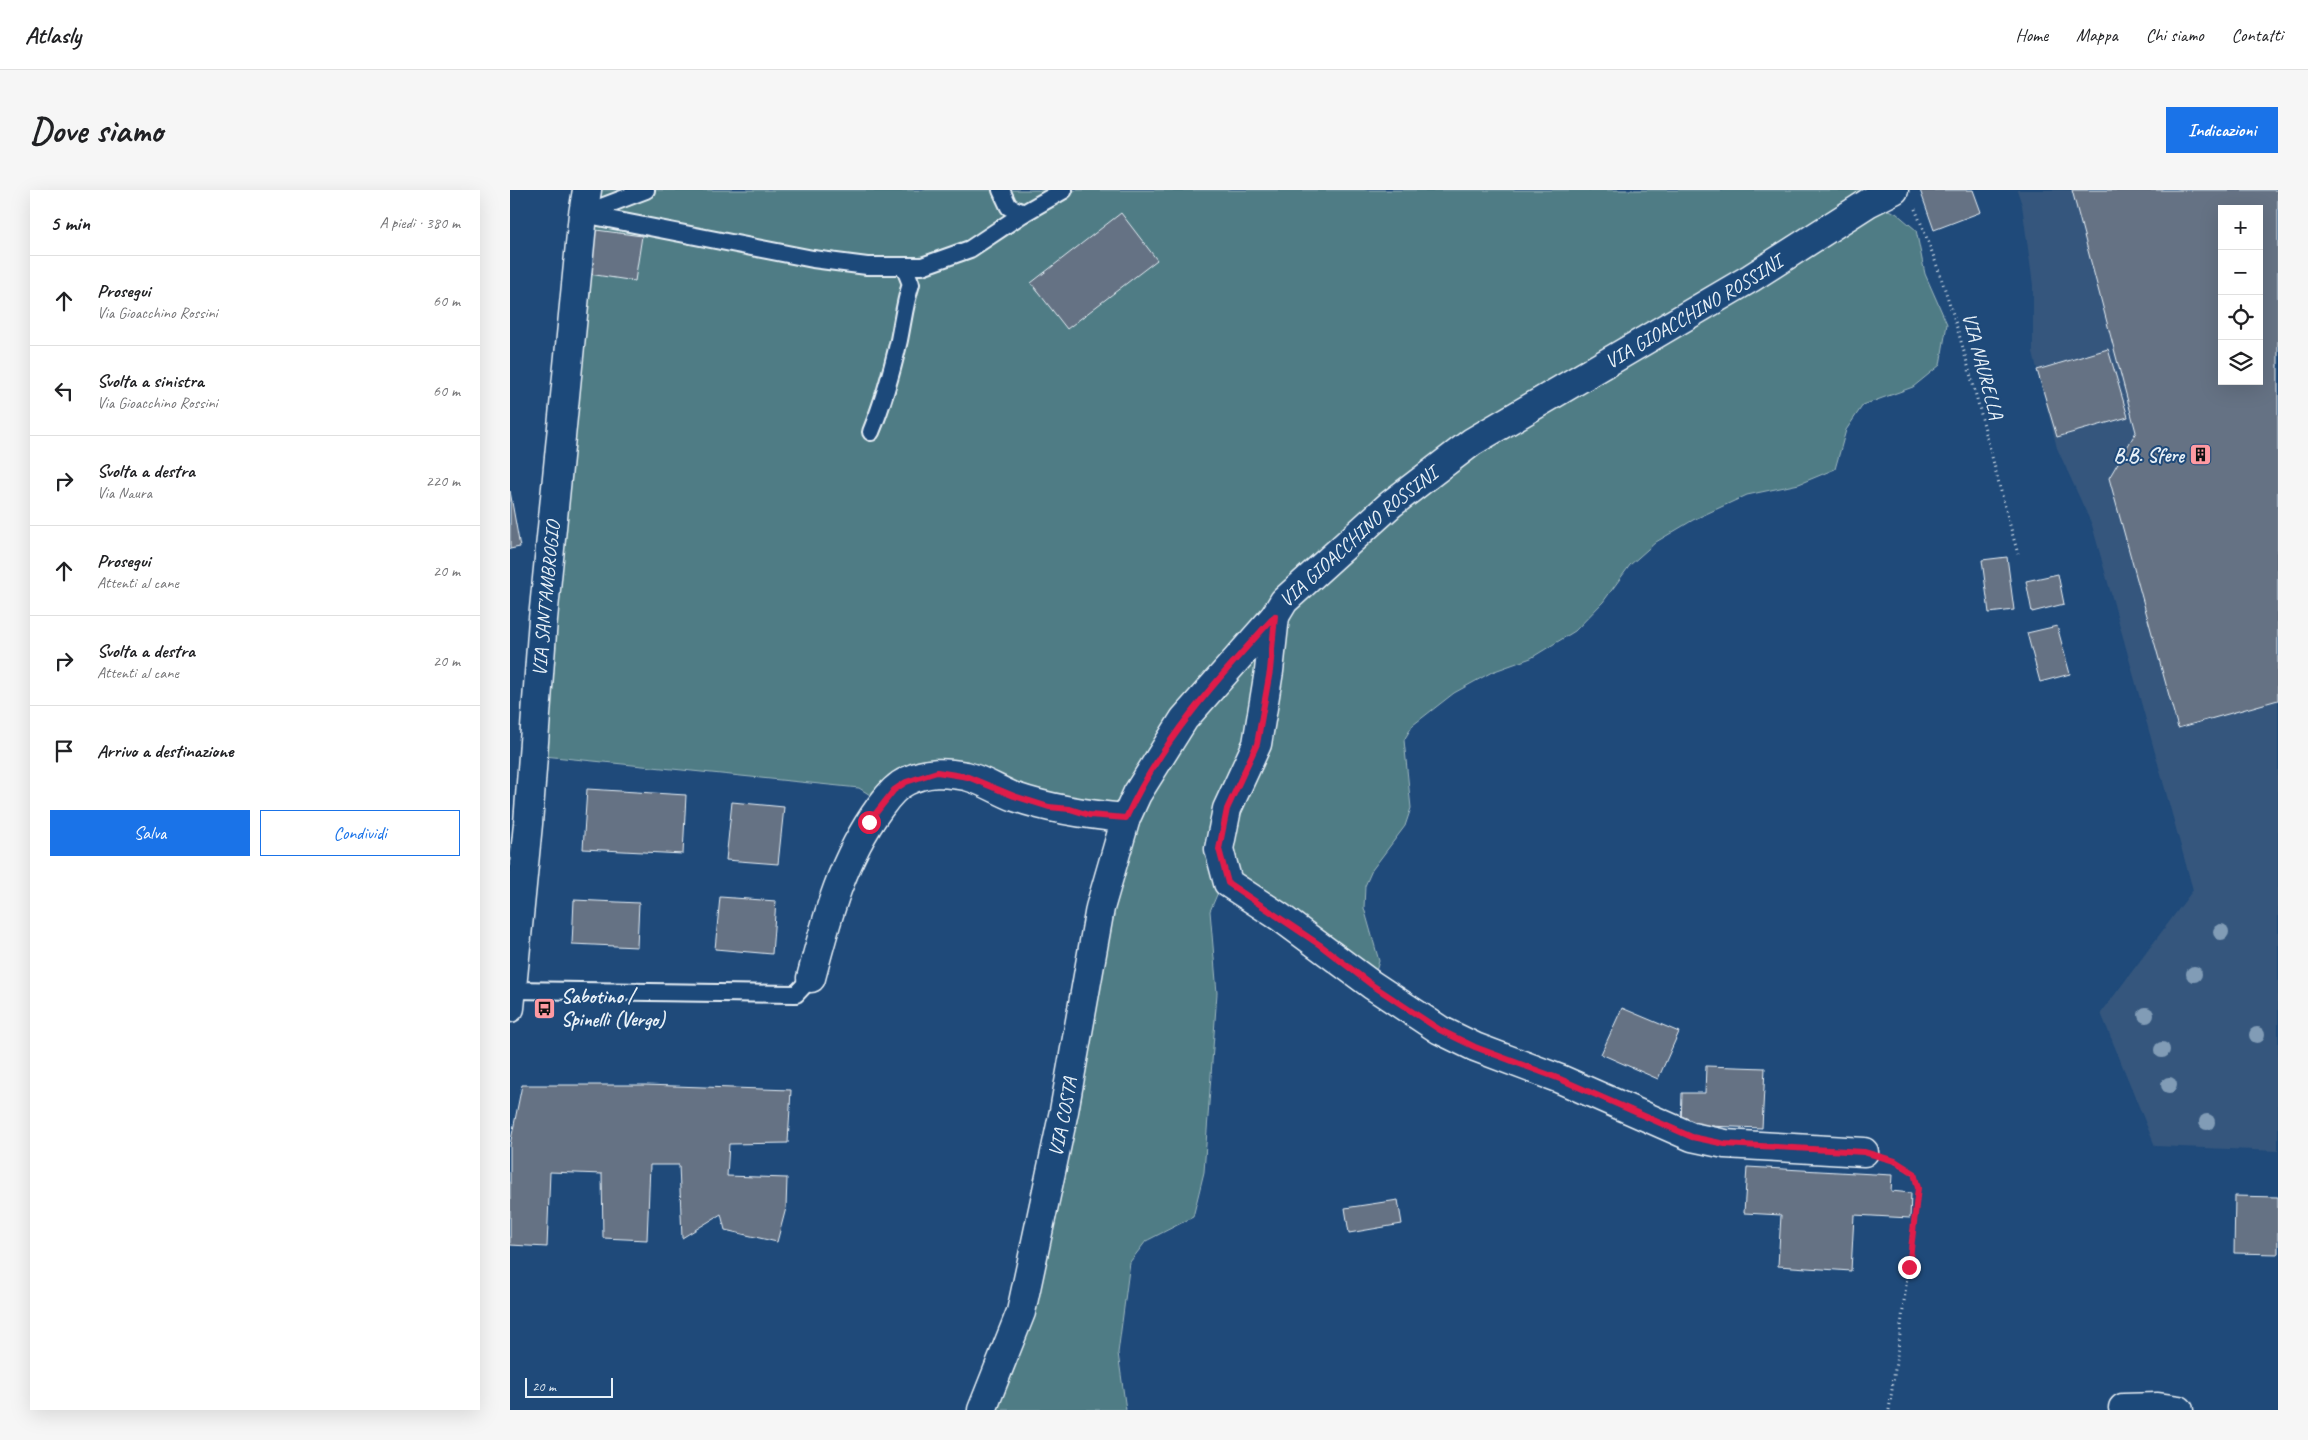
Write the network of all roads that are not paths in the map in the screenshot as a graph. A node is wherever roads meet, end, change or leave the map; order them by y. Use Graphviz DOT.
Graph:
graph roads {
  1 [pos="646,190"];
  2 [pos="1001,190"];
  3 [pos="1064,190"];
  4 [pos="1894,190"];
  5 [pos="585,202"];
  6 [pos="1024,213"];
  7 [pos="904,266"];
  8 [pos="871,432"];
  9 [pos="1275,616"];
  10 [pos="1126,818"];
  11 [pos="810,978"];
  12 [pos="511,999"];
  13 [pos="1864,1152"];
  14 [pos="2123,1408"];
  15 [pos="982,1410"];
  16 [pos="2179,1410"];
  1 -- 5 [label="lane"];
  2 -- 6 [label="lane"];
  3 -- 6 [label="lane"];
  4 -- 9 [label="street, VIA GIOACCHINO ROSSINI"];
  5 -- 7 [label="lane"];
  5 -- 12 [label="street, VIA SANT'AMBROGIO"];
  6 -- 7 [label="lane"];
  7 -- 8 [label="lane"];
  9 -- 10 [label="street, VIA GIOACCHINO ROSSINI"];
  9 -- 13 [label="street"];
  10 -- 11 [label="street"];
  10 -- 15 [label="street, VIA COSTA"];
  11 -- 12 [label="lane"];
  14 -- 16 [label="street"];
}
